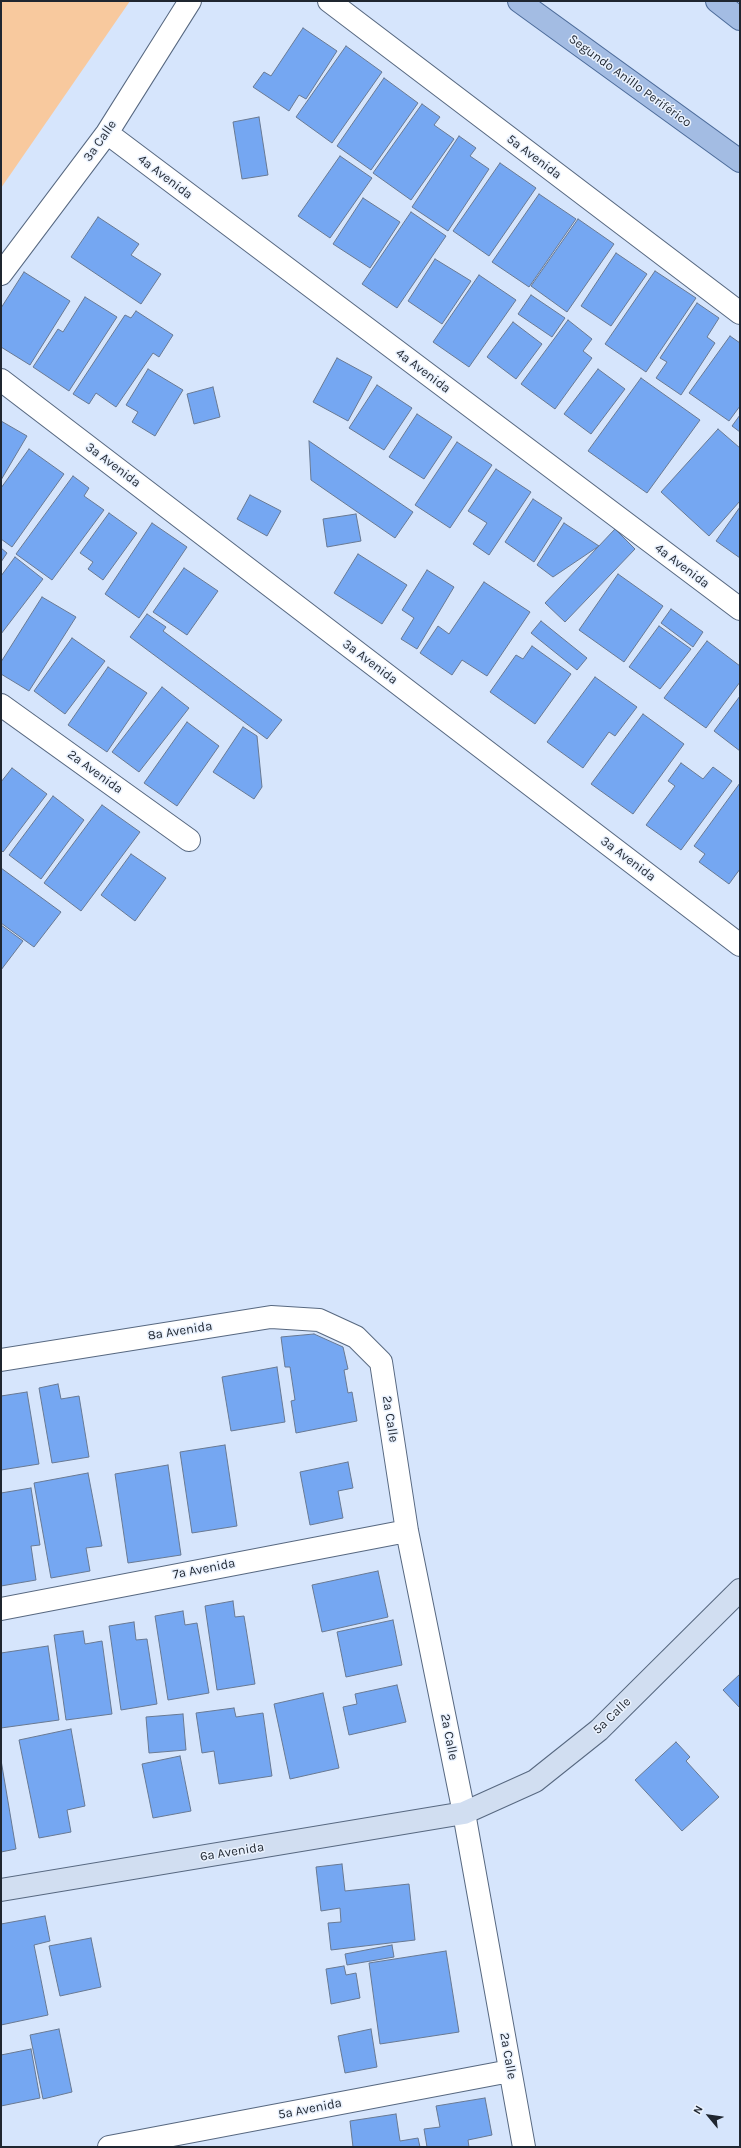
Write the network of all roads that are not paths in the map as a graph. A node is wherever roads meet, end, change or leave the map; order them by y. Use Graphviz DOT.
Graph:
graph roads {
  1 [pos="190,1"];
  2 [pos="329,1"];
  3 [pos="519,1"];
  4 [pos="717,1"];
  5 [pos="740,19"];
  6 [pos="107,133"];
  7 [pos="740,161"];
  8 [pos="1,274"];
  9 [pos="740,314"];
  10 [pos="1,380"];
  11 [pos="740,610"];
  12 [pos="4,712"];
  13 [pos="189,840"];
  14 [pos="740,945"];
  15 [pos="356,1337"];
  16 [pos="1,1360"];
  17 [pos="407,1531"];
  18 [pos="740,1590"];
  19 [pos="1,1608"];
  20 [pos="464,1813"];
  21 [pos="1,1890"];
  22 [pos="510,2071"];
  23 [pos="109,2147"];
  24 [pos="524,2147"];
  1 -- 6 [label="street, 3a Calle"];
  2 -- 9 [label="street, 5a Avenida"];
  3 -- 7 [label="main road, Segundo Anillo Periférico"];
  4 -- 5 [label="main road"];
  6 -- 8 [label="street, 3a Calle"];
  6 -- 11 [label="street, 4a Avenida"];
  10 -- 14 [label="street, 3a Avenida"];
  12 -- 13 [label="street, 2a Avenida"];
  15 -- 16 [label="street, 8a Avenida"];
  15 -- 17 [label="street, 2a Calle"];
  17 -- 19 [label="street, 7a Avenida"];
  17 -- 20 [label="street, 2a Calle"];
  18 -- 20 [label="street, 5a Calle"];
  20 -- 21 [label="street, 6a Avenida"];
  20 -- 22 [label="street, 2a Calle"];
  22 -- 23 [label="street, 5a Avenida"];
  22 -- 24 [label="street, 2a Calle"];
}
